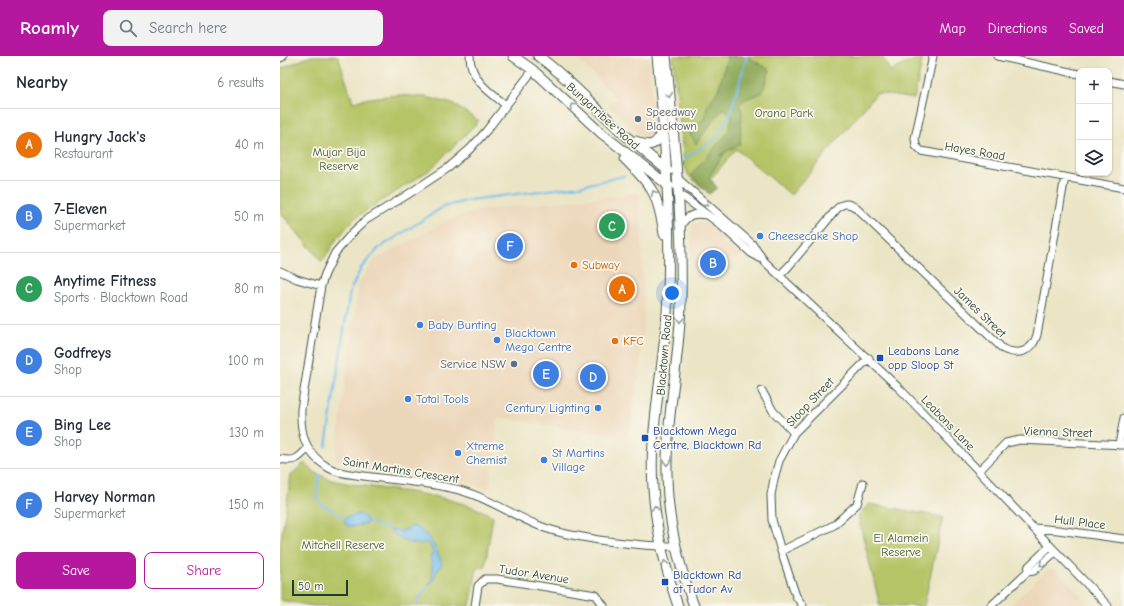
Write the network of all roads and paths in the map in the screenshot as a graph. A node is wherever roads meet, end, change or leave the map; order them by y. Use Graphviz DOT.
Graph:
graph roads {
  1 [pos="470,56"];
  2 [pos="514,56"];
  3 [pos="538,56"];
  4 [pos="657,56"];
  5 [pos="666,56"];
  6 [pos="933,56"];
  7 [pos="996,56"];
  8 [pos="533,70"];
  9 [pos="1076,73"];
  10 [pos="1112,82"];
  11 [pos="1124,84"];
  12 [pos="506,105"];
  13 [pos="662,112"];
  14 [pos="601,133"];
  15 [pos="625,135"];
  16 [pos="666,170"];
  17 [pos="1065,177"];
  18 [pos="677,178"];
  19 [pos="667,184"];
  20 [pos="1124,188"];
  21 [pos="678,193"];
  22 [pos="708,215"];
  23 [pos="679,228"];
  24 [pos="668,258"];
  25 [pos="765,262"];
  26 [pos="280,271"];
  27 [pos="780,275"];
  28 [pos="321,286"];
  29 [pos="868,358"];
  30 [pos="762,391"];
  31 [pos="1124,418"];
  32 [pos="794,433"];
  33 [pos="1122,445"];
  34 [pos="308,448"];
  35 [pos="280,459"];
  36 [pos="979,471"];
  37 [pos="863,483"];
  38 [pos="1034,528"];
  39 [pos="1124,539"];
  40 [pos="661,546"];
  41 [pos="674,546"];
  42 [pos="1050,546"];
  43 [pos="781,551"];
  44 [pos="1055,552"];
  45 [pos="1028,572"];
  46 [pos="475,606"];
  47 [pos="604,606"];
  48 [pos="678,606"];
  49 [pos="694,606"];
  50 [pos="803,606"];
  51 [pos="991,606"];
  52 [pos="1108,606"];
  1 -- 12 [label="street"];
  2 -- 8 [label="main road, Bungarribee Road"];
  3 -- 15 [label="main road, Bungarribee Road"];
  4 -- 13 [label="main road, Blacktown Road"];
  5 -- 18 [label="main road, Blacktown Road, one-way"];
  6 -- 17 [label="street, Hayes Road"];
  7 -- 9 [label="street"];
  8 -- 12 [label="street, Saint Martins Crescent"];
  14 -- 8 [label="main road, Bungarribee Road, one-way"];
  10 -- 11 [label="street"];
  12 -- 28 [label="street, Saint Martins Crescent"];
  13 -- 15 [label="main road"];
  13 -- 16 [label="main road, Blacktown Road"];
  14 -- 19 [label="main road, Bungarribee Road"];
  24 -- 14 [label="main road, one-way"];
  15 -- 16 [label="main road, Bungarribee Road"];
  16 -- 18 [label="main road, Bungarribee Road"];
  16 -- 19 [label="main road, Blacktown Road"];
  17 -- 20 [label="street, Hayes Road"];
  17 -- 27 [label="street, James Street"];
  18 -- 21 [label="main road, Blacktown Road"];
  18 -- 25 [label="street, Leabons Lane, one-way"];
  19 -- 21 [label="main road, Bungarribee Road"];
  19 -- 24 [label="main road, Blacktown Road"];
  21 -- 22 [label="street, Leabons Lane"];
  21 -- 23 [label="main road, Blacktown Road"];
  22 -- 23 [label="street"];
  22 -- 25 [label="street, Leabons Lane"];
  23 -- 41 [label="main road, Blacktown Road, one-way"];
  40 -- 24 [label="main road, Blacktown Road, one-way"];
  25 -- 27 [label="street, Leabons Lane"];
  26 -- 28 [label="street"];
  27 -- 29 [label="street, Leabons Lane"];
  28 -- 34 [label="street, Saint Martins Crescent"];
  29 -- 32 [label="street, Sloop Street"];
  29 -- 36 [label="street, Leabons Lane"];
  30 -- 32 [label="street"];
  31 -- 33 [label="street"];
  32 -- 43 [label="street, Sloop Street"];
  33 -- 36 [label="street, Vienna Street"];
  34 -- 35 [label="street"];
  34 -- 40 [label="street, Saint Martins Crescent"];
  36 -- 38 [label="street, Leabons Lane"];
  37 -- 43 [label="street"];
  38 -- 39 [label="street, Hull Place"];
  38 -- 42 [label="street, Leabons Lane"];
  40 -- 41 [label="street, Saint Martins Crescent"];
  48 -- 40 [label="main road, Blacktown Road, one-way"];
  41 -- 49 [label="main road, Blacktown Road"];
  42 -- 44 [label="street, Leabons Lane"];
  42 -- 45 [label="street"];
  43 -- 50 [label="street, Sloop Street"];
  44 -- 45 [label="street, one-way"];
  44 -- 52 [label="street, Leabons Lane"];
  45 -- 51 [label="street"];
  46 -- 47 [label="street, Tudor Avenue"];
}
